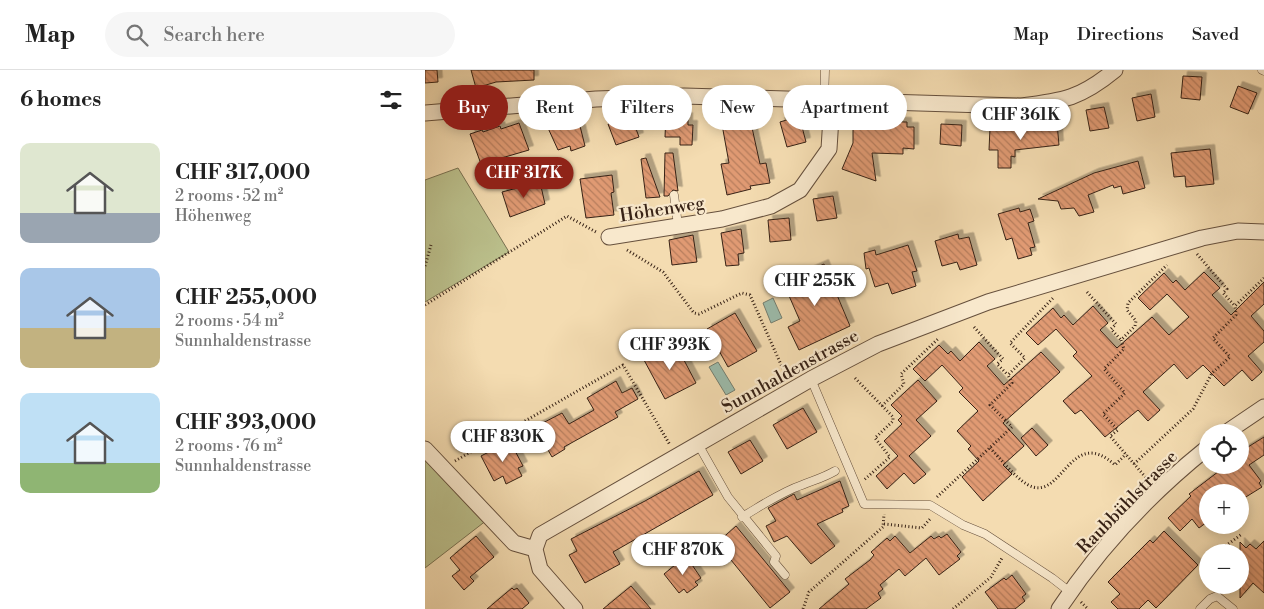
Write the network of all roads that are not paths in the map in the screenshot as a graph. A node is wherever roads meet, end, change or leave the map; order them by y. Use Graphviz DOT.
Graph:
graph roads {
  1 [pos="825,70"];
  2 [pos="1115,70"];
  3 [pos="826,85"];
  4 [pos="783,99"];
  5 [pos="907,102"];
  6 [pos="425,113"];
  7 [pos="829,130"];
  8 [pos="674,195"];
  9 [pos="678,225"];
  10 [pos="1264,232"];
  11 [pos="609,236"];
  12 [pos="811,379"];
  13 [pos="1264,406"];
  14 [pos="1238,424"];
  15 [pos="698,444"];
  16 [pos="425,449"];
  17 [pos="1199,455"];
  18 [pos="835,471"];
  19 [pos="742,517"];
  20 [pos="535,549"];
  21 [pos="785,575"];
  22 [pos="1074,596"];
  23 [pos="575,609"];
  24 [pos="1059,609"];
  25 [pos="1200,609"];
  26 [pos="1233,609"];
  1 -- 3 [label="lane"];
  2 -- 5 [label="street"];
  4 -- 6 [label="street"];
  7 -- 9 [label="street, Höhenweg"];
  8 -- 9 [label="lane"];
  9 -- 11 [label="street, Höhenweg"];
  10 -- 12 [label="street, Sunnhaldenstrasse"];
  12 -- 15 [label="street, Sunnhaldenstrasse"];
  12 -- 22 [label="lane"];
  13 -- 14 [label="street"];
  15 -- 19 [label="lane"];
  15 -- 20 [label="street, Sunnhaldenstrasse"];
  16 -- 20 [label="street"];
  17 -- 22 [label="street, Raubbühlstrasse"];
  18 -- 19 [label="lane"];
  19 -- 21 [label="lane"];
  20 -- 23 [label="street"];
  22 -- 24 [label="street, Raubbühlstrasse"];
  25 -- 26 [label="lane"];
}
